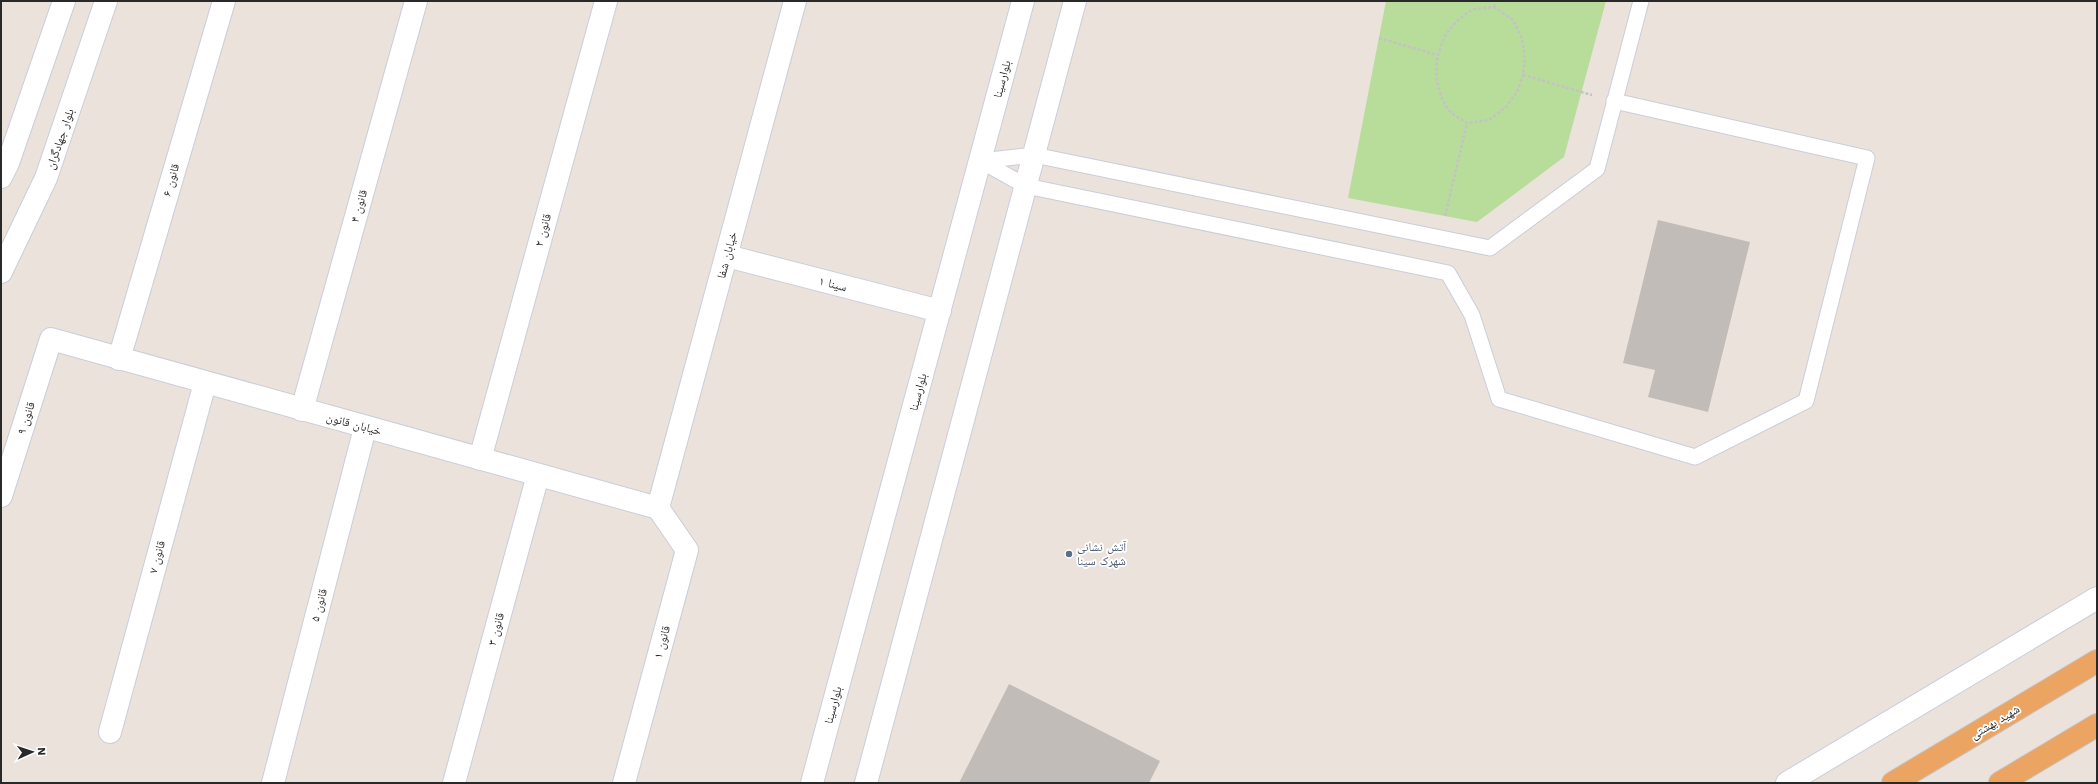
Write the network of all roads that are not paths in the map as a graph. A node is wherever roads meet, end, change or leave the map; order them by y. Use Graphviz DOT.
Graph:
graph roads {
  1 [pos="64,1"];
  2 [pos="106,1"];
  3 [pos="224,1"];
  4 [pos="416,1"];
  5 [pos="606,1"];
  6 [pos="795,1"];
  7 [pos="1023,1"];
  8 [pos="1075,1"];
  9 [pos="1640,1"];
  10 [pos="1614,101"];
  11 [pos="1034,155"];
  12 [pos="980,161"];
  13 [pos="1,177"];
  14 [pos="1026,186"];
  15 [pos="727,256"];
  16 [pos="1,272"];
  17 [pos="940,311"];
  18 [pos="51,339"];
  19 [pos="119,359"];
  20 [pos="205,383"];
  21 [pos="302,410"];
  22 [pos="366,428"];
  23 [pos="480,459"];
  24 [pos="538,475"];
  25 [pos="1,496"];
  26 [pos="658,508"];
  27 [pos="2097,598"];
  28 [pos="2097,661"];
  29 [pos="2097,725"];
  30 [pos="110,732"];
  31 [pos="273,783"];
  32 [pos="454,783"];
  33 [pos="624,783"];
  34 [pos="812,783"];
  35 [pos="866,783"];
  36 [pos="1787,783"];
  37 [pos="1893,783"];
  38 [pos="2000,783"];
  1 -- 13 [label="street"];
  2 -- 16 [label="street, بلوار جهادگران"];
  3 -- 19 [label="street, قانون ۶"];
  4 -- 21 [label="street, قانون ۴"];
  5 -- 23 [label="street, قانون ۲"];
  6 -- 15 [label="street, خیابان شفا"];
  7 -- 12 [label="street, بلوارسینا"];
  8 -- 11 [label="street"];
  9 -- 10 [label="lane"];
  10 -- 11 [label="lane"];
  10 -- 14 [label="lane"];
  11 -- 12 [label="lane"];
  11 -- 14 [label="street"];
  12 -- 14 [label="lane"];
  12 -- 17 [label="street, بلوارسینا"];
  14 -- 35 [label="street"];
  15 -- 17 [label="street, سینا ۱"];
  15 -- 26 [label="street, خیابان شفا"];
  17 -- 34 [label="street, بلوارسینا"];
  18 -- 19 [label="street, خیابان قانون"];
  18 -- 25 [label="street, قانون ۹"];
  19 -- 20 [label="street, خیابان قانون"];
  20 -- 21 [label="street, خیابان قانون"];
  20 -- 30 [label="street, قانون ۷"];
  21 -- 22 [label="street, خیابان قانون"];
  22 -- 23 [label="street, خیابان قانون"];
  22 -- 31 [label="street, قانون ۵"];
  23 -- 24 [label="street, خیابان قانون"];
  24 -- 26 [label="street, خیابان قانون"];
  24 -- 32 [label="street, قانون ۳"];
  26 -- 33 [label="street, قانون ۱"];
  27 -- 36 [label="street"];
  28 -- 37 [label="highway, شهید بهشتی"];
  29 -- 38 [label="highway"];
}
